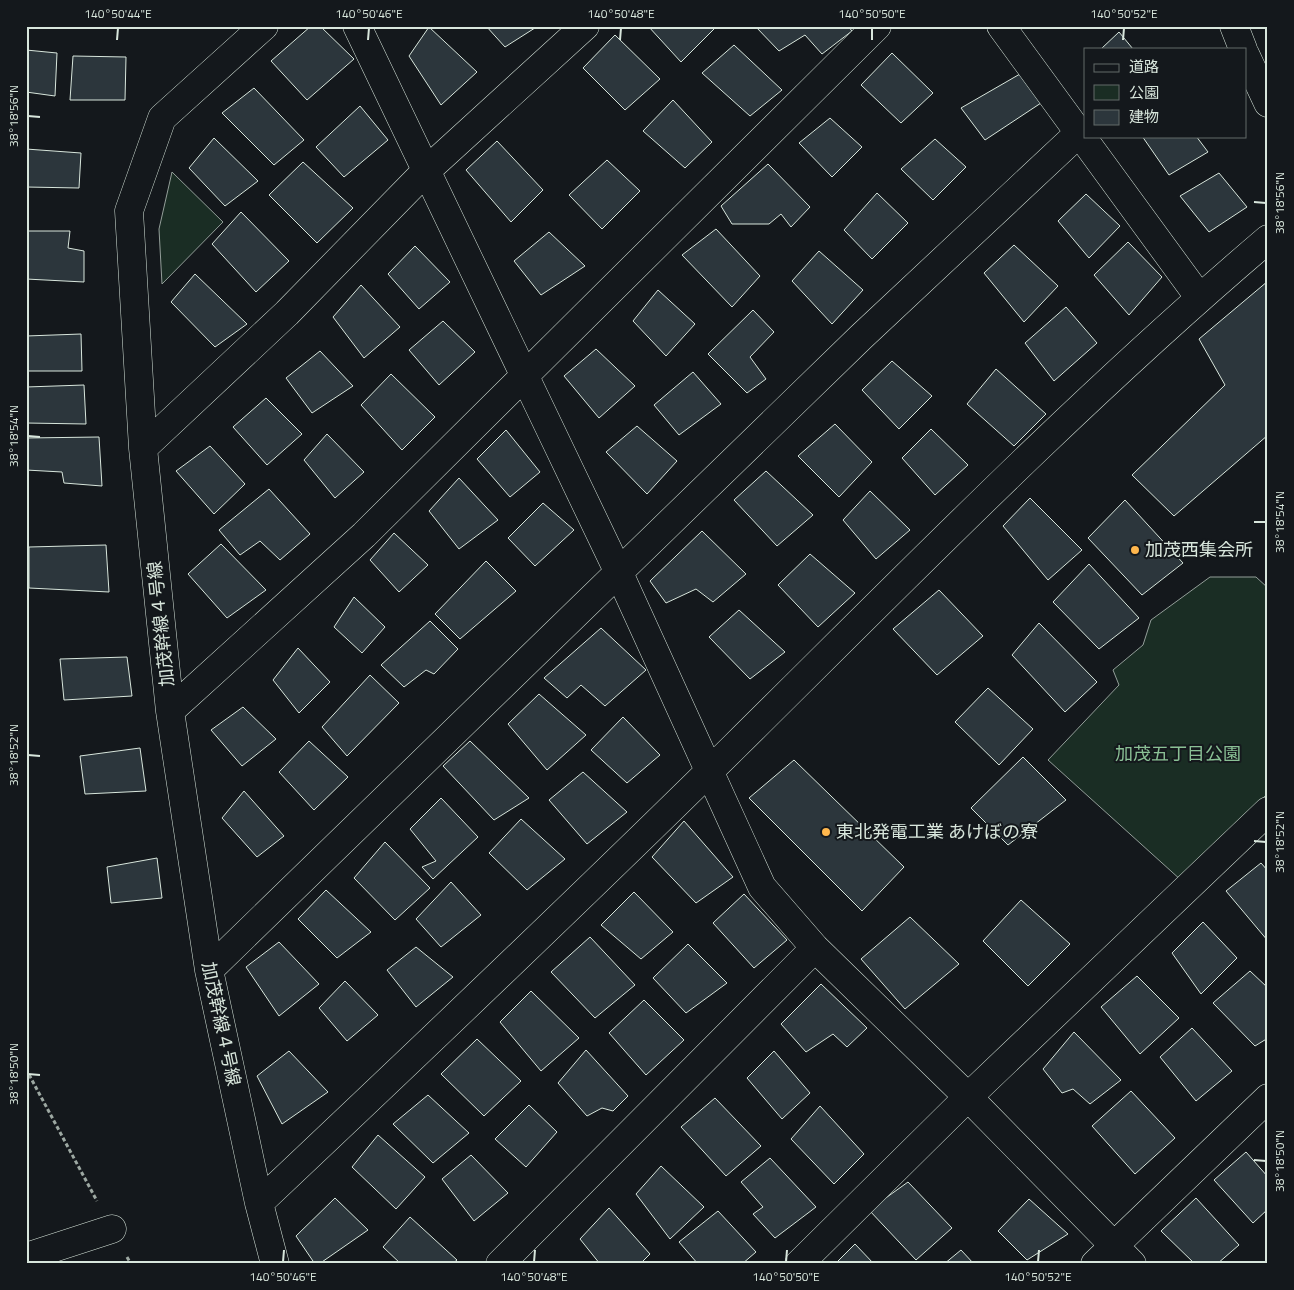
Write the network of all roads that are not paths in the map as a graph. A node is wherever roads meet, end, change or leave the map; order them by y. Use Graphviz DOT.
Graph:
graph roads {
  1 [pos="264,26"];
  2 [pos="357,26"];
  3 [pos="585,26"];
  4 [pos="877,26"];
  5 [pos="1001,26"];
  6 [pos="1234,26"];
  7 [pos="1243,48"];
  8 [pos="1246,56"];
  9 [pos="1268,103"];
  10 [pos="1080,132"];
  11 [pos="1084,138"];
  12 [pos="1084,138"];
  13 [pos="426,171"];
  14 [pos="1268,239"];
  15 [pos="1200,297"];
  16 [pos="526,376"];
  17 [pos="143,448"];
  18 [pos="619,572"];
  19 [pos="170,711"];
  20 [pos="708,772"];
  21 [pos="1268,811"];
  22 [pos="815,948"];
  23 [pos="209,970"];
  24 [pos="968,1097"];
  25 [pos="1268,1098"];
  26 [pos="259,1203"];
  27 [pos="112,1229"];
  28 [pos="1124,1254"];
  29 [pos="26,1257"];
  30 [pos="275,1264"];
  31 [pos="500,1264"];
  32 [pos="799,1264"];
  33 [pos="1096,1264"];
  1 -- 17 [label="street, 加茂幹線４号線"];
  2 -- 13 [label="street"];
  3 -- 13 [label="street"];
  4 -- 16 [label="street"];
  5 -- 10 [label="street"];
  6 -- 7 [label="street"];
  8 -- 9 [label="street"];
  10 -- 11 [label="street"];
  10 -- 18 [label="street"];
  12 -- 15 [label="street"];
  13 -- 16 [label="street"];
  13 -- 17 [label="street"];
  14 -- 15 [label="street"];
  15 -- 20 [label="street"];
  16 -- 18 [label="street"];
  16 -- 19 [label="street"];
  17 -- 19 [label="street, 加茂幹線４号線"];
  18 -- 20 [label="street"];
  18 -- 23 [label="street"];
  19 -- 23 [label="street, 加茂幹線４号線"];
  20 -- 22 [label="street"];
  20 -- 26 [label="street"];
  21 -- 24 [label="street"];
  22 -- 24 [label="street"];
  22 -- 31 [label="street"];
  23 -- 26 [label="street, 加茂幹線４号線"];
  24 -- 28 [label="street"];
  24 -- 32 [label="street"];
  25 -- 28 [label="street"];
  26 -- 30 [label="street, 加茂幹線４号線"];
  27 -- 29 [label="street"];
  28 -- 33 [label="street"];
}
